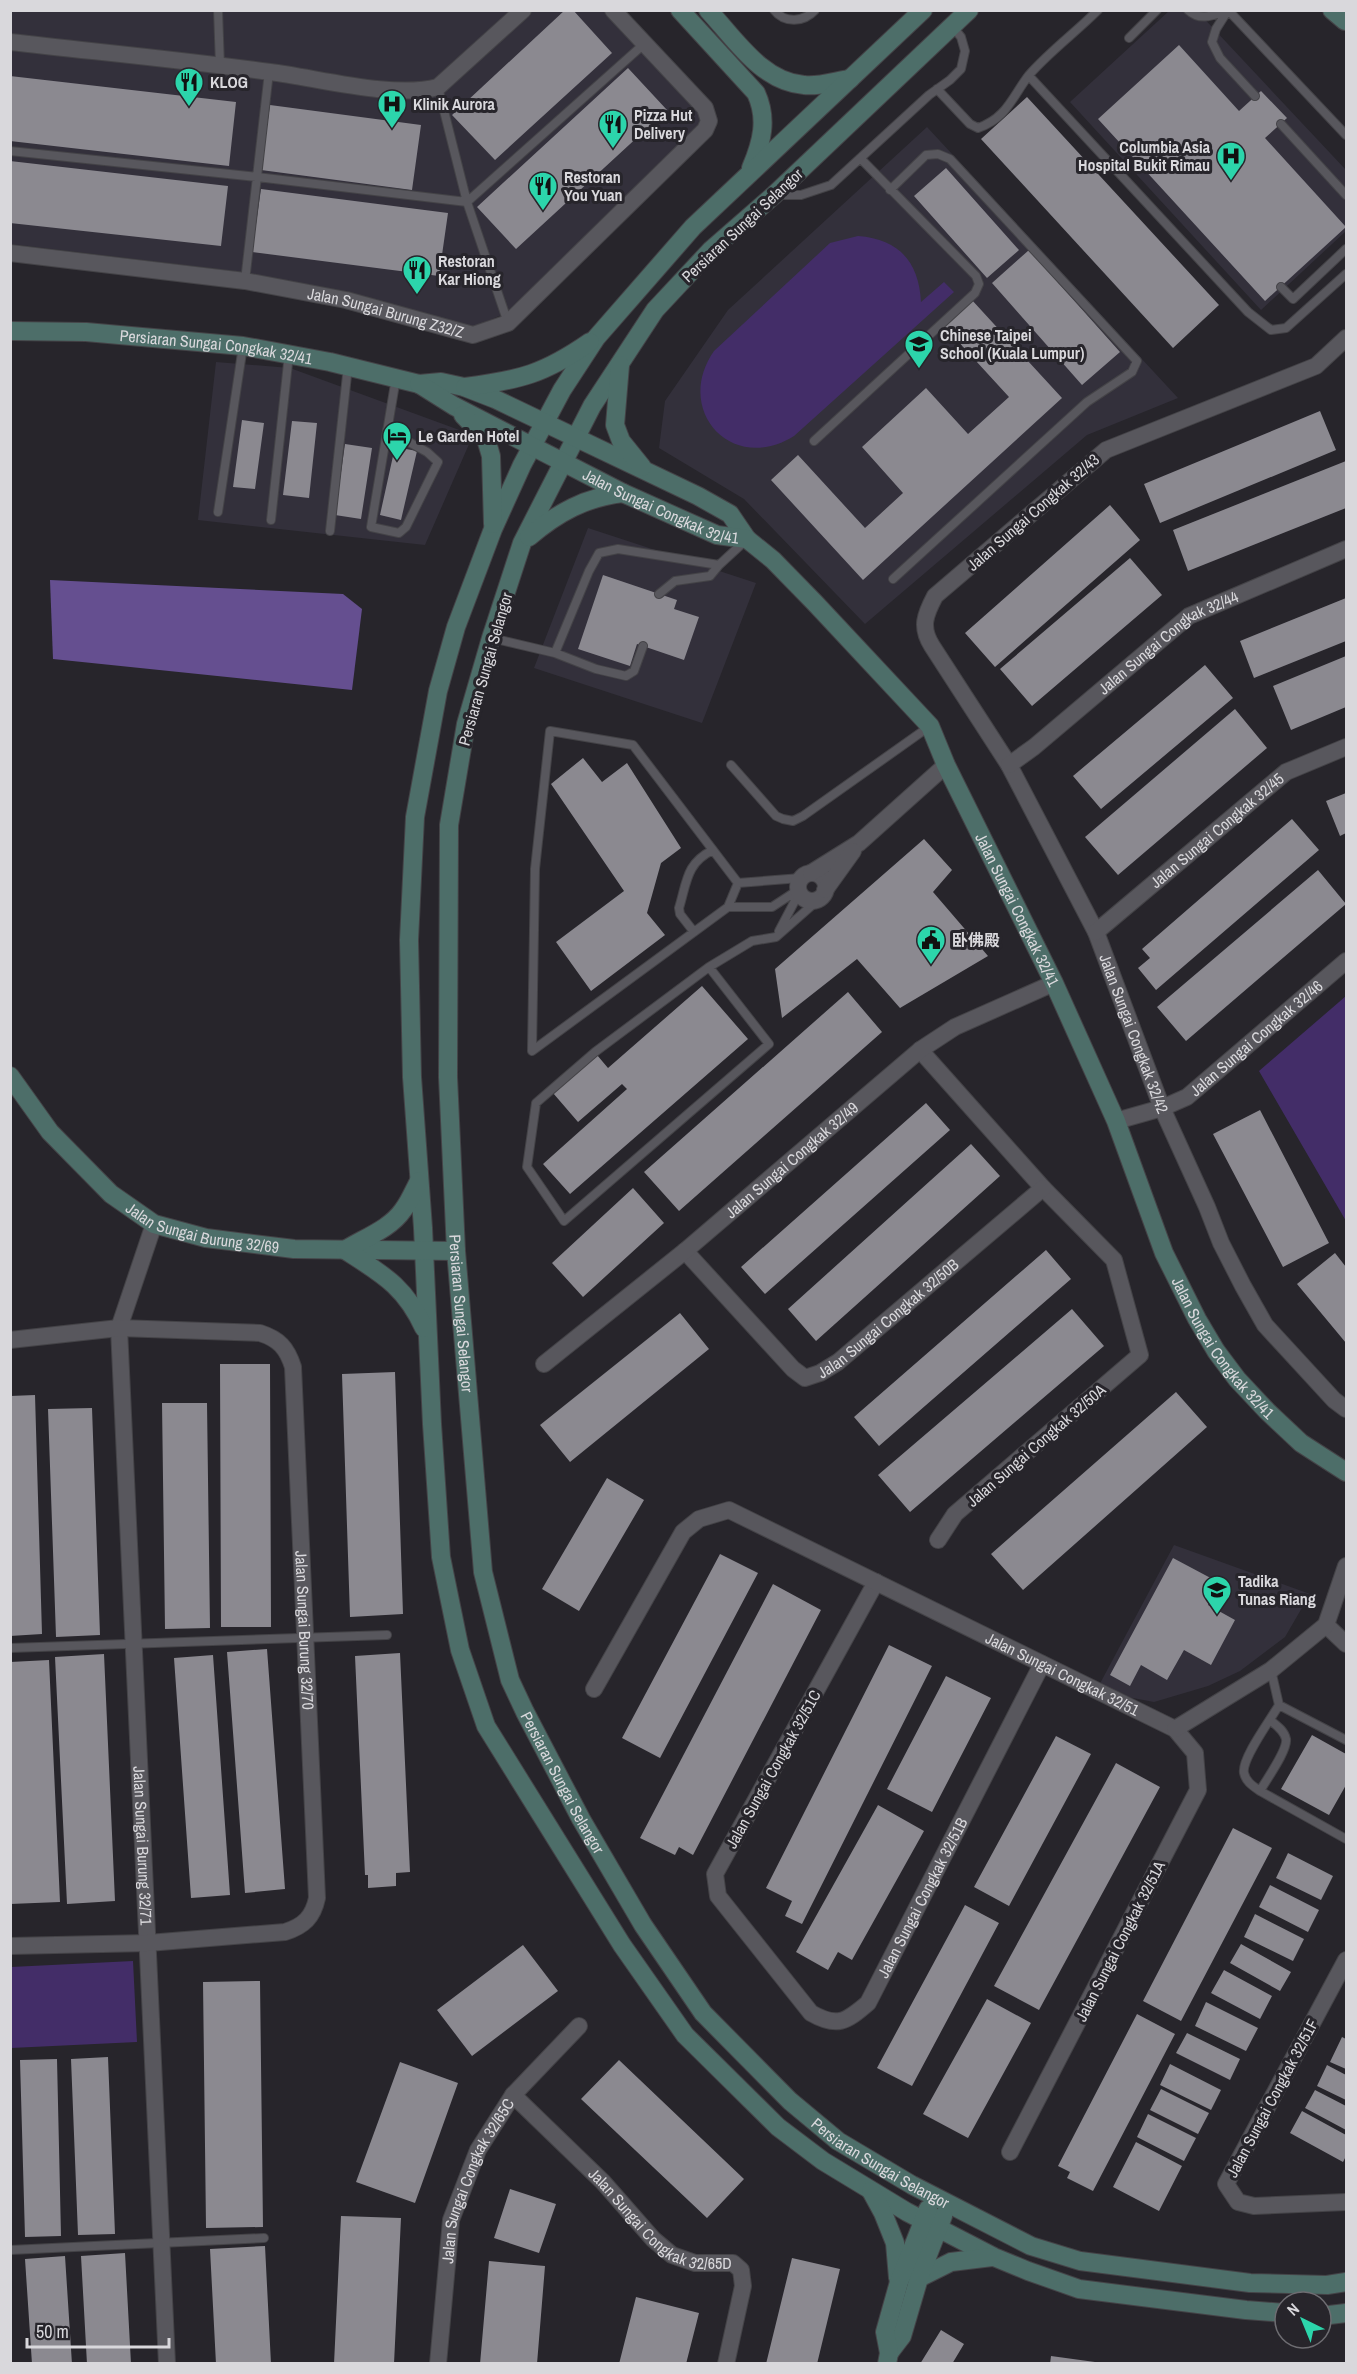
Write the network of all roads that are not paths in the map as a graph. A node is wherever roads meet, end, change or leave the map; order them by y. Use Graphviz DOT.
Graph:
graph roads {
  1 [pos="218,10"];
  2 [pos="523,10"];
  3 [pos="614,10"];
  4 [pos="680,10"];
  5 [pos="708,10"];
  6 [pos="774,10"];
  7 [pos="815,10"];
  8 [pos="923,10"];
  9 [pos="969,10"];
  10 [pos="1098,10"];
  11 [pos="1157,10"];
  12 [pos="1188,10"];
  13 [pos="1228,10"];
  14 [pos="952,26"];
  15 [pos="1129,38"];
  16 [pos="10,42"];
  17 [pos="644,44"];
  18 [pos="220,66"];
  19 [pos="269,72"];
  20 [pos="1029,76"];
  21 [pos="850,79"];
  22 [pos="438,87"];
  23 [pos="937,89"];
  24 [pos="1255,96"];
  25 [pos="1281,124"];
  26 [pos="1347,135"];
  27 [pos="10,151"];
  28 [pos="861,159"];
  29 [pos="750,172"];
  30 [pos="257,177"];
  31 [pos="890,190"];
  32 [pos="774,195"];
  33 [pos="1347,195"];
  34 [pos="467,202"];
  35 [pos="1347,249"];
  36 [pos="10,252"];
  37 [pos="1347,274"];
  38 [pos="245,281"];
  39 [pos="1281,287"];
  40 [pos="508,323"];
  41 [pos="10,331"];
  42 [pos="596,338"];
  43 [pos="1347,338"];
  44 [pos="243,346"];
  45 [pos="289,354"];
  46 [pos="620,361"];
  47 [pos="348,366"];
  48 [pos="396,378"];
  49 [pos="419,384"];
  50 [pos="464,387"];
  51 [pos="454,406"];
  52 [pos="545,423"];
  53 [pos="387,430"];
  54 [pos="576,438"];
  55 [pos="814,441"];
  56 [pos="532,446"];
  57 [pos="563,462"];
  58 [pos="646,471"];
  59 [pos="623,493"];
  60 [pos="218,512"];
  61 [pos="271,520"];
  62 [pos="493,529"];
  63 [pos="330,531"];
  64 [pos="747,539"];
  65 [pos="522,543"];
  66 [pos="1347,549"];
  67 [pos="719,565"];
  68 [pos="892,579"];
  69 [pos="659,594"];
  70 [pos="491,638"];
  71 [pos="643,646"];
  72 [pos="932,646"];
  73 [pos="555,653"];
  74 [pos="930,726"];
  75 [pos="1347,747"];
  76 [pos="731,765"];
  77 [pos="946,765"];
  78 [pos="1009,765"];
  79 [pos="859,843"];
  80 [pos="713,850"];
  81 [pos="738,883"];
  82 [pos="802,884"];
  83 [pos="821,895"];
  84 [pos="728,907"];
  85 [pos="694,932"];
  86 [pos="1096,932"];
  87 [pos="776,937"];
  88 [pos="1347,961"];
  89 [pos="709,967"];
  90 [pos="1054,983"];
  91 [pos="920,1050"];
  92 [pos="10,1076"];
  93 [pos="1162,1108"];
  94 [pos="1116,1121"];
  95 [pos="419,1179"];
  96 [pos="1043,1188"];
  97 [pos="154,1224"];
  98 [pos="345,1250"];
  99 [pos="424,1251"];
  100 [pos="456,1251"];
  101 [pos="686,1251"];
  102 [pos="119,1328"];
  103 [pos="427,1335"];
  104 [pos="10,1340"];
  105 [pos="544,1364"];
  106 [pos="1347,1409"];
  107 [pos="1347,1472"];
  108 [pos="938,1540"];
  109 [pos="1347,1566"];
  110 [pos="876,1582"];
  111 [pos="1326,1625"];
  112 [pos="387,1635"];
  113 [pos="307,1636"];
  114 [pos="134,1643"];
  115 [pos="1347,1644"];
  116 [pos="10,1648"];
  117 [pos="1042,1664"];
  118 [pos="1271,1670"];
  119 [pos="594,1689"];
  120 [pos="1279,1705"];
  121 [pos="1270,1720"];
  122 [pos="1175,1730"];
  123 [pos="1347,1740"];
  124 [pos="1260,1791"];
  125 [pos="1347,1839"];
  126 [pos="148,1943"];
  127 [pos="10,1946"];
  128 [pos="763,1951"];
  129 [pos="1347,1960"];
  130 [pos="579,2026"];
  131 [pos="513,2095"];
  132 [pos="1010,2152"];
  133 [pos="869,2189"];
  134 [pos="941,2200"];
  135 [pos="1347,2202"];
  136 [pos="930,2224"];
  137 [pos="264,2238"];
  138 [pos="162,2242"];
  139 [pos="10,2250"];
  140 [pos="994,2257"];
  141 [pos="919,2278"];
  142 [pos="899,2282"];
  143 [pos="1347,2282"];
  144 [pos="1250,2283"];
  145 [pos="1246,2310"];
  146 [pos="1273,2312"];
  147 [pos="888,2358"];
  148 [pos="167,2364"];
  149 [pos="438,2364"];
  150 [pos="726,2364"];
  1 -- 18 [label="lane"];
  2 -- 22 [label="street"];
  3 -- 17 [label="street, Jalan Sungai Burung Z32/Z"];
  4 -- 29 [label="main road"];
  5 -- 21 [label="main road"];
  6 -- 7 [label="lane"];
  8 -- 21 [label="main road, Persiaran Sungai Selangor"];
  9 -- 14 [label="main road, Persiaran Sungai Selangor"];
  10 -- 20 [label="lane"];
  11 -- 15 [label="lane"];
  12 -- 13 [label="lane"];
  14 -- 23 [label="lane"];
  14 -- 32 [label="main road, Persiaran Sungai Selangor"];
  16 -- 18 [label="street"];
  17 -- 34 [label="lane"];
  17 -- 40 [label="street, Jalan Sungai Burung Z32/Z"];
  18 -- 19 [label="street"];
  19 -- 22 [label="street"];
  19 -- 30 [label="lane"];
  20 -- 23 [label="lane"];
  20 -- 37 [label="lane"];
  21 -- 29 [label="main road, Persiaran Sungai Selangor"];
  22 -- 34 [label="lane"];
  23 -- 28 [label="lane"];
  24 -- 26 [label="lane"];
  25 -- 33 [label="lane"];
  27 -- 30 [label="lane"];
  28 -- 31 [label="lane"];
  28 -- 32 [label="lane"];
  29 -- 42 [label="main road, Persiaran Sungai Selangor"];
  30 -- 34 [label="lane"];
  30 -- 38 [label="lane"];
  31 -- 55 [label="lane"];
  31 -- 68 [label="lane"];
  32 -- 46 [label="main road, Persiaran Sungai Selangor"];
  34 -- 40 [label="lane"];
  35 -- 39 [label="lane"];
  36 -- 38 [label="street, Jalan Sungai Burung Z32/Z"];
  38 -- 40 [label="street, Jalan Sungai Burung Z32/Z"];
  41 -- 44 [label="main road, Persiaran Sungai Congkak 32/41"];
  42 -- 50 [label="main road"];
  42 -- 52 [label="main road, Persiaran Sungai Selangor"];
  43 -- 72 [label="street, Jalan Sungai Congkak 32/43"];
  44 -- 45 [label="main road, Persiaran Sungai Congkak 32/41"];
  44 -- 60 [label="lane"];
  45 -- 47 [label="main road, Persiaran Sungai Congkak 32/41"];
  45 -- 61 [label="lane"];
  46 -- 54 [label="main road, Persiaran Sungai Selangor"];
  46 -- 58 [label="main road"];
  47 -- 48 [label="main road, Persiaran Sungai Congkak 32/41"];
  47 -- 63 [label="lane"];
  48 -- 49 [label="main road, Persiaran Sungai Congkak 32/41"];
  48 -- 53 [label="lane"];
  49 -- 50 [label="main road, Persiaran Sungai Congkak 32/41"];
  49 -- 51 [label="main road, Persiaran Sungai Congkak 32/41"];
  50 -- 52 [label="main road, Persiaran Sungai Congkak 32/41"];
  51 -- 56 [label="main road, Persiaran Sungai Congkak 32/41"];
  51 -- 62 [label="main road"];
  52 -- 54 [label="main road, Jalan Sungai Congkak 32/41"];
  52 -- 56 [label="main road, Persiaran Sungai Selangor"];
  53 -- 53 [label="lane"];
  54 -- 57 [label="main road, Persiaran Sungai Selangor"];
  54 -- 58 [label="main road, Jalan Sungai Congkak 32/41"];
  56 -- 57 [label="main road, Jalan Sungai Congkak 32/41"];
  56 -- 62 [label="main road, Persiaran Sungai Selangor"];
  57 -- 59 [label="main road, Jalan Sungai Congkak 32/41"];
  57 -- 65 [label="main road, Persiaran Sungai Selangor"];
  58 -- 64 [label="main road, Jalan Sungai Congkak 32/41"];
  59 -- 64 [label="main road, Jalan Sungai Congkak 32/41"];
  59 -- 65 [label="main road"];
  62 -- 95 [label="main road, Persiaran Sungai Selangor"];
  64 -- 67 [label="lane"];
  64 -- 74 [label="main road, Jalan Sungai Congkak 32/41"];
  65 -- 70 [label="main road, Persiaran Sungai Selangor"];
  66 -- 78 [label="street, Jalan Sungai Congkak 32/44"];
  67 -- 69 [label="lane"];
  67 -- 73 [label="lane"];
  70 -- 73 [label="lane"];
  70 -- 100 [label="main road, Persiaran Sungai Selangor"];
  71 -- 73 [label="lane"];
  72 -- 78 [label="street, Jalan Sungai Congkak 32/42"];
  74 -- 76 [label="lane"];
  74 -- 77 [label="main road, Jalan Sungai Congkak 32/41"];
  75 -- 86 [label="street, Jalan Sungai Congkak 32/45"];
  77 -- 79 [label="street"];
  77 -- 90 [label="main road, Jalan Sungai Congkak 32/41"];
  78 -- 86 [label="street, Jalan Sungai Congkak 32/42"];
  79 -- 82 [label="street"];
  79 -- 83 [label="street"];
  80 -- 81 [label="lane"];
  80 -- 85 [label="lane"];
  80 -- 85 [label="lane"];
  81 -- 82 [label="lane"];
  81 -- 84 [label="lane"];
  82 -- 83 [label="street"];
  82 -- 83 [label="street"];
  82 -- 84 [label="lane"];
  82 -- 87 [label="lane"];
  83 -- 87 [label="lane"];
  84 -- 85 [label="lane"];
  86 -- 93 [label="street, Jalan Sungai Congkak 32/42"];
  87 -- 89 [label="lane"];
  88 -- 93 [label="street, Jalan Sungai Congkak 32/46"];
  89 -- 89 [label="lane"];
  90 -- 91 [label="street, Jalan Sungai Congkak 32/49"];
  90 -- 94 [label="main road, Jalan Sungai Congkak 32/41"];
  91 -- 96 [label="street"];
  91 -- 101 [label="street, Jalan Sungai Congkak 32/49"];
  92 -- 97 [label="main road, Jalan Sungai Burung 32/69"];
  93 -- 94 [label="street, Jalan Sungai Congkak 32/46"];
  93 -- 106 [label="street, Jalan Sungai Congkak 32/42"];
  94 -- 107 [label="main road, Jalan Sungai Congkak 32/41"];
  95 -- 98 [label="main road"];
  95 -- 99 [label="main road, Persiaran Sungai Selangor"];
  96 -- 101 [label="street, Jalan Sungai Congkak 32/50B"];
  96 -- 108 [label="street, Jalan Sungai Congkak 32/50A"];
  97 -- 98 [label="main road, Jalan Sungai Burung 32/69"];
  97 -- 102 [label="street"];
  98 -- 99 [label="main road, Jalan Sungai Burung 32/69"];
  98 -- 103 [label="main road"];
  99 -- 100 [label="main road, Jalan Sungai Burung 32/69"];
  99 -- 103 [label="main road, Persiaran Sungai Selangor"];
  100 -- 134 [label="main road, Persiaran Sungai Selangor"];
  101 -- 105 [label="street, Jalan Sungai Congkak 32/49"];
  102 -- 104 [label="street"];
  102 -- 113 [label="street, Jalan Sungai Burung 32/70"];
  102 -- 114 [label="street, Jalan Sungai Burung 32/71"];
  103 -- 133 [label="main road, Persiaran Sungai Selangor"];
  109 -- 111 [label="street"];
  110 -- 117 [label="street, Jalan Sungai Congkak 32/51"];
  110 -- 119 [label="street, Jalan Sungai Congkak 32/51"];
  110 -- 128 [label="street, Jalan Sungai Congkak 32/51C"];
  111 -- 115 [label="street"];
  111 -- 118 [label="street"];
  112 -- 113 [label="lane"];
  113 -- 114 [label="lane"];
  113 -- 126 [label="street, Jalan Sungai Burung 32/70"];
  114 -- 116 [label="lane"];
  114 -- 126 [label="street, Jalan Sungai Burung 32/71"];
  117 -- 122 [label="street, Jalan Sungai Congkak 32/51"];
  117 -- 128 [label="street, Jalan Sungai Congkak 32/51B"];
  118 -- 120 [label="lane"];
  118 -- 122 [label="street"];
  120 -- 121 [label="lane"];
  120 -- 123 [label="lane"];
  121 -- 124 [label="lane"];
  121 -- 124 [label="lane"];
  122 -- 132 [label="street, Jalan Sungai Congkak 32/51A"];
  124 -- 125 [label="lane"];
  126 -- 127 [label="street, Jalan Sungai Burung 32/70"];
  126 -- 138 [label="street, Jalan Sungai Burung 32/71"];
  129 -- 135 [label="street, Jalan Sungai Congkak 32/51F"];
  130 -- 131 [label="street, Jalan Sungai Congkak 32/65C"];
  131 -- 149 [label="street, Jalan Sungai Congkak 32/65C"];
  131 -- 150 [label="street, Jalan Sungai Congkak 32/65D"];
  133 -- 136 [label="main road, Persiaran Sungai Selangor"];
  133 -- 142 [label="main road"];
  134 -- 136 [label="main road"];
  134 -- 144 [label="main road, Persiaran Sungai Selangor"];
  136 -- 140 [label="main road, Persiaran Sungai Selangor"];
  136 -- 141 [label="main road"];
  136 -- 142 [label="main road"];
  137 -- 138 [label="lane"];
  138 -- 139 [label="lane"];
  138 -- 148 [label="street, Jalan Sungai Burung 32/71"];
  140 -- 141 [label="main road"];
  140 -- 145 [label="main road, Persiaran Sungai Selangor"];
  141 -- 147 [label="main road"];
  142 -- 147 [label="main road"];
  143 -- 144 [label="main road, Persiaran Sungai Selangor"];
  144 -- 145 [label="main road"];
  145 -- 146 [label="main road, Persiaran Sungai Selangor"];
}
